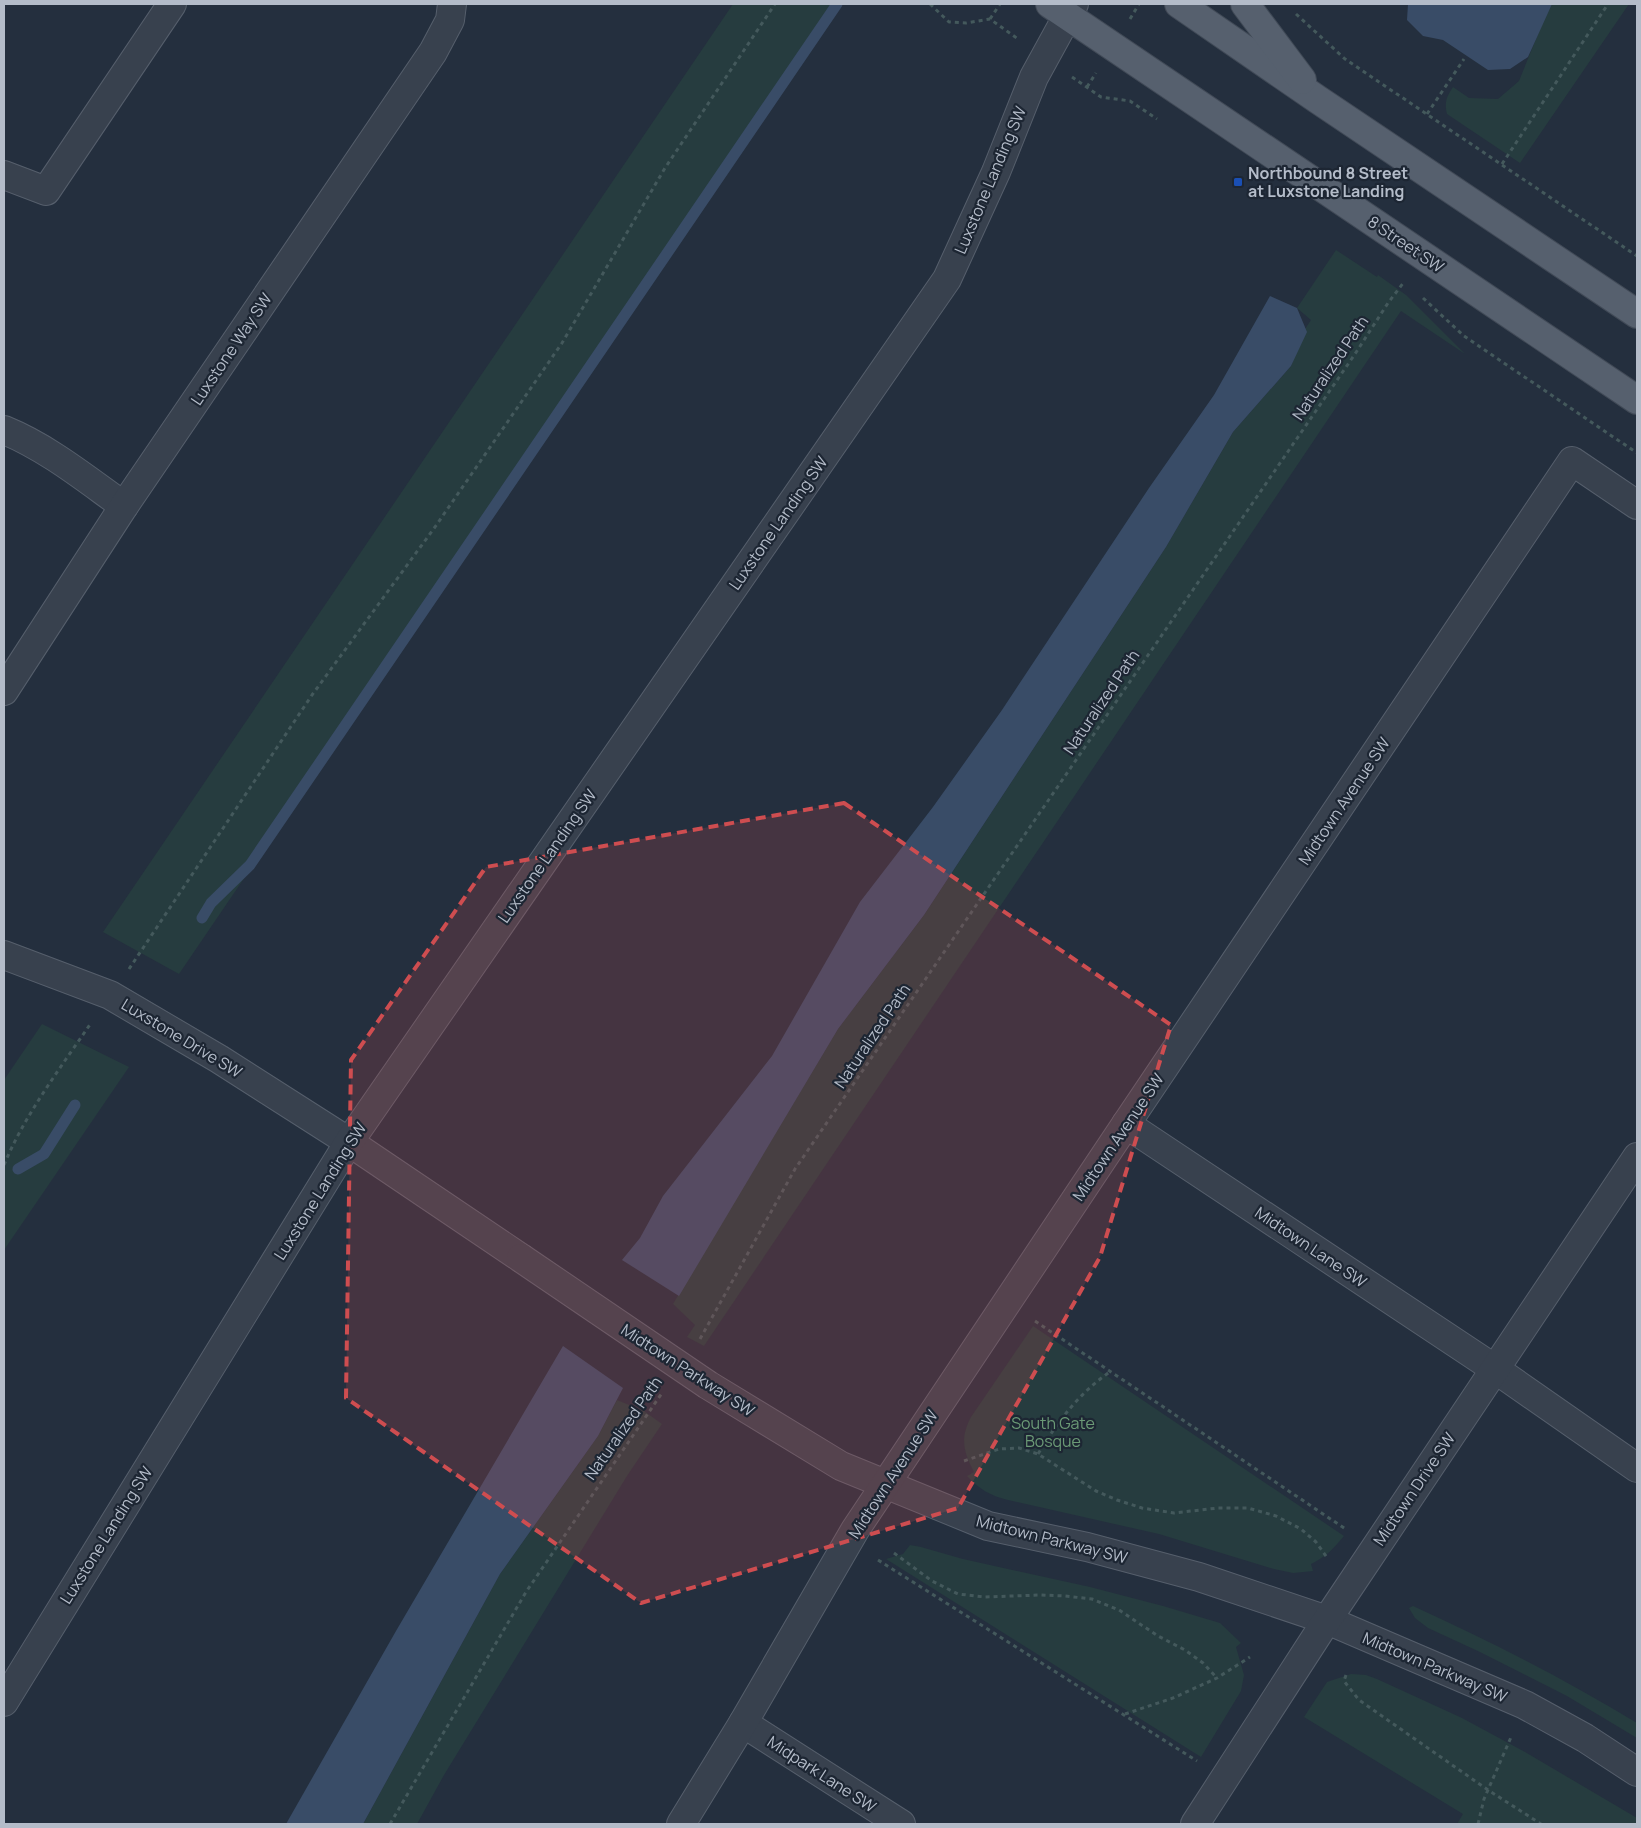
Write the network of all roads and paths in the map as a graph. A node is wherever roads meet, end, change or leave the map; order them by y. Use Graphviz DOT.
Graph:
graph roads {
  1 [pos="172,4"];
  2 [pos="452,4"];
  3 [pos="775,4"];
  4 [pos="930,4"];
  5 [pos="1000,4"];
  6 [pos="1179,4"];
  7 [pos="1245,4"];
  8 [pos="1608,4"];
  9 [pos="1064,8"];
  10 [pos="1292,10"];
  11 [pos="1464,59"];
  12 [pos="1087,87"];
  13 [pos="1317,99"];
  14 [pos="1427,114"];
  15 [pos="1163,123"];
  16 [pos="1502,164"];
  17 [pos="4,175"];
  18 [pos="1637,256"];
  19 [pos="1411,287"];
  20 [pos="1418,293"];
  21 [pos="1637,314"];
  22 [pos="1637,400"];
  23 [pos="4,430"];
  24 [pos="1637,453"];
  25 [pos="1637,505"];
  26 [pos="124,506"];
  27 [pos="4,691"];
  28 [pos="4,955"];
  29 [pos="110,995"];
  30 [pos="1126,1124"];
  31 [pos="349,1142"];
  32 [pos="1637,1157"];
  33 [pos="4,1165"];
  34 [pos="1007,1302"];
  35 [pos="698,1341"];
  36 [pos="1495,1369"];
  37 [pos="1111,1371"];
  38 [pos="667,1387"];
  39 [pos="1038,1454"];
  40 [pos="964,1461"];
  41 [pos="1637,1468"];
  42 [pos="886,1483"];
  43 [pos="1352,1533"];
  44 [pos="894,1553"];
  45 [pos="878,1560"];
  46 [pos="1330,1563"];
  47 [pos="1327,1620"];
  48 [pos="1250,1657"];
  49 [pos="1346,1675"];
  50 [pos="1217,1678"];
  51 [pos="4,1702"];
  52 [pos="1525,1705"];
  53 [pos="1124,1714"];
  54 [pos="743,1723"];
  55 [pos="1200,1763"];
  56 [pos="1637,1772"];
  57 [pos="1488,1790"];
  58 [pos="390,1824"];
  59 [pos="681,1824"];
  60 [pos="901,1824"];
  61 [pos="1195,1824"];
  62 [pos="1478,1824"];
  63 [pos="1541,1824"];
  1 -- 17 [label="street"];
  2 -- 26 [label="street, Luxstone Way SW"];
  3 -- 29 [label="path"];
  4 -- 5 [label="path"];
  6 -- 13 [label="main road"];
  7 -- 13 [label="main road"];
  8 -- 16 [label="path"];
  9 -- 22 [label="main road, 8 Street SW"];
  9 -- 31 [label="street, Luxstone Landing SW"];
  10 -- 14 [label="path"];
  11 -- 14 [label="path"];
  12 -- 15 [label="path"];
  13 -- 21 [label="main road"];
  14 -- 16 [label="path"];
  16 -- 18 [label="path"];
  19 -- 35 [label="path, Naturalized Path"];
  20 -- 24 [label="path"];
  23 -- 26 [label="street"];
  25 -- 30 [label="street, Midtown Avenue SW"];
  26 -- 27 [label="street, Luxstone Way SW"];
  28 -- 29 [label="street, Luxstone Drive SW"];
  29 -- 31 [label="street, Luxstone Drive SW"];
  29 -- 33 [label="path"];
  30 -- 34 [label="street, Midtown Avenue SW"];
  30 -- 36 [label="street, Midtown Lane SW"];
  31 -- 42 [label="street, Midtown Parkway SW, bridge"];
  31 -- 51 [label="street, Luxstone Landing SW"];
  32 -- 36 [label="street, Midtown Drive SW"];
  34 -- 37 [label="path"];
  34 -- 42 [label="street, Midtown Avenue SW"];
  36 -- 41 [label="street, Midtown Lane SW"];
  36 -- 47 [label="street, Midtown Drive SW"];
  37 -- 39 [label="path"];
  37 -- 43 [label="path"];
  38 -- 58 [label="path, Naturalized Path"];
  39 -- 40 [label="path"];
  39 -- 46 [label="path"];
  42 -- 47 [label="street, Midtown Parkway SW"];
  42 -- 54 [label="street, Midtown Avenue SW"];
  44 -- 50 [label="path"];
  45 -- 53 [label="path"];
  47 -- 52 [label="street, Midtown Parkway SW"];
  47 -- 61 [label="street, Midtown Drive SW"];
  48 -- 50 [label="path"];
  49 -- 57 [label="path"];
  50 -- 53 [label="path"];
  52 -- 56 [label="street, Midtown Parkway SW"];
  52 -- 57 [label="path"];
  53 -- 55 [label="path"];
  54 -- 59 [label="street, Midtown Avenue SW"];
  54 -- 60 [label="street, Midpark Lane SW"];
  57 -- 62 [label="path"];
  57 -- 63 [label="path"];
}
